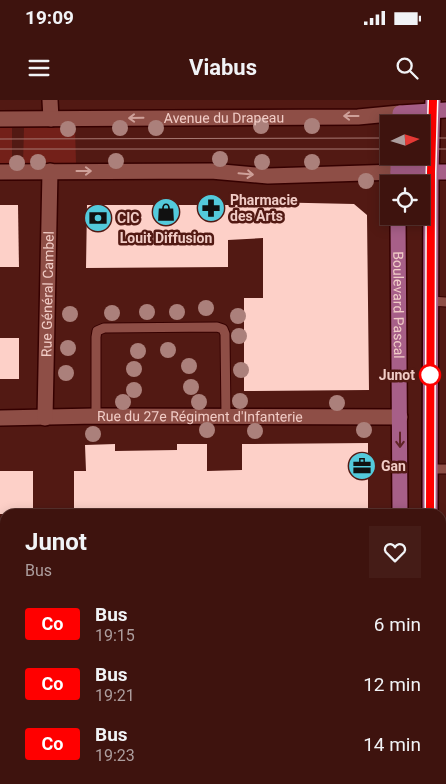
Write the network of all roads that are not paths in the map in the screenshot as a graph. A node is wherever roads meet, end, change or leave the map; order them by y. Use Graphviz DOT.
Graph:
graph roads {
  1 [pos="50,100"];
  2 [pos="438,107"];
  3 [pos="399,112"];
  4 [pos="0,119"];
  5 [pos="51,120"];
  6 [pos="0,172"];
  7 [pos="50,172"];
  8 [pos="438,172"];
  9 [pos="418,175"];
  10 [pos="380,178"];
  11 [pos="398,225"];
  12 [pos="430,302"];
  13 [pos="446,302"];
  14 [pos="96,416"];
  15 [pos="226,416"];
  16 [pos="400,417"];
  17 [pos="0,418"];
  18 [pos="45,418"];
  19 [pos="429,469"];
  20 [pos="446,469"];
  21 [pos="400,509"];
  22 [pos="430,509"];
  1 -- 5 [label="main road"];
  2 -- 3 [label="main road, Avenue du Drapeau"];
  2 -- 8 [label="main road"];
  3 -- 5 [label="main road, Avenue du Drapeau, one-way"];
  4 -- 5 [label="main road, Avenue du Drapeau"];
  6 -- 7 [label="main road"];
  7 -- 10 [label="main road, one-way"];
  7 -- 18 [label="main road, Rue Général Cambel"];
  8 -- 9 [label="main road"];
  8 -- 12 [label="main road"];
  11 -- 16 [label="main road, Boulevard Pascal"];
  12 -- 13 [label="lane"];
  12 -- 19 [label="main road"];
  14 -- 15 [label="main road, Rue du 27e Régiment d'Infanterie"];
  14 -- 15 [label="lane"];
  14 -- 18 [label="main road, Rue du 27e Régiment d'Infanterie"];
  15 -- 16 [label="main road, Rue du 27e Régiment d'Infanterie"];
  16 -- 21 [label="main road, Boulevard Pascal, one-way"];
  17 -- 18 [label="main road, Rue du 27e Régiment d'Infanterie"];
  19 -- 20 [label="lane"];
  19 -- 22 [label="main road"];
}
